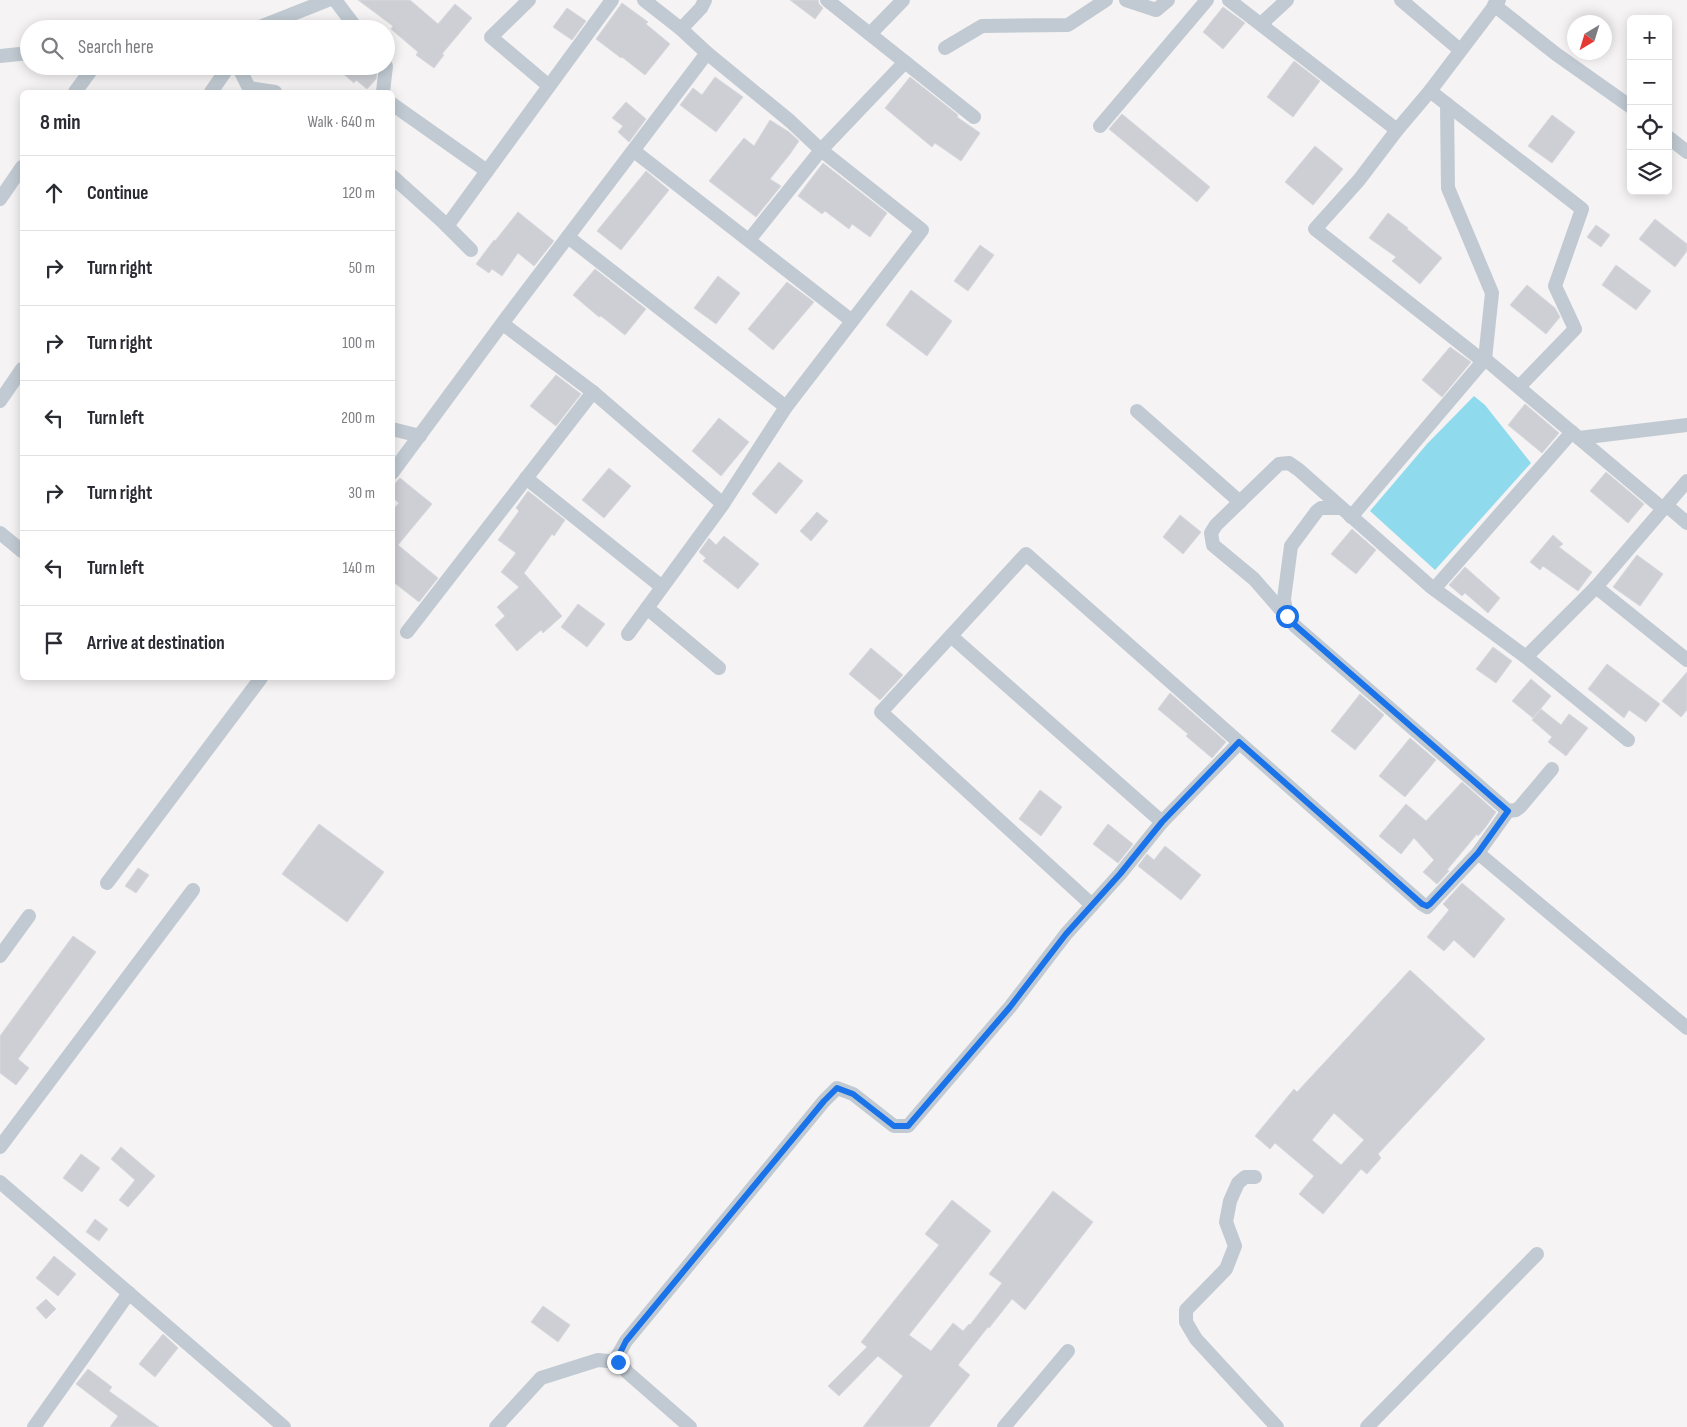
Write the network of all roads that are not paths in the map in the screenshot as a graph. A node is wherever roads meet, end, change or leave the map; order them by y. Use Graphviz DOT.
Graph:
graph roads {
  1 [pos="328,0"];
  2 [pos="335,0"];
  3 [pos="529,0"];
  4 [pos="612,0"];
  5 [pos="644,0"];
  6 [pos="705,0"];
  7 [pos="827,0"];
  8 [pos="903,0"];
  9 [pos="1106,0"];
  10 [pos="1126,0"];
  11 [pos="1168,0"];
  12 [pos="1207,0"];
  13 [pos="1229,0"];
  14 [pos="1287,0"];
  15 [pos="1401,0"];
  16 [pos="1496,3"];
  17 [pos="278,20"];
  18 [pos="350,20"];
  19 [pos="1261,24"];
  20 [pos="681,29"];
  21 [pos="870,34"];
  22 [pos="945,48"];
  23 [pos="1460,50"];
  24 [pos="707,53"];
  25 [pos="20,54"];
  26 [pos="0,56"];
  27 [pos="905,62"];
  28 [pos="87,75"];
  29 [pos="223,75"];
  30 [pos="242,75"];
  31 [pos="385,75"];
  32 [pos="549,86"];
  33 [pos="76,90"];
  34 [pos="212,90"];
  35 [pos="262,90"];
  36 [pos="383,90"];
  37 [pos="1430,91"];
  38 [pos="1447,104"];
  39 [pos="1628,105"];
  40 [pos="395,106"];
  41 [pos="974,117"];
  42 [pos="1100,126"];
  43 [pos="1396,130"];
  44 [pos="1672,140"];
  45 [pos="634,150"];
  46 [pos="821,150"];
  47 [pos="1687,152"];
  48 [pos="20,170"];
  49 [pos="487,171"];
  50 [pos="395,179"];
  51 [pos="0,199"];
  52 [pos="447,226"];
  53 [pos="568,237"];
  54 [pos="749,240"];
  55 [pos="471,250"];
  56 [pos="852,322"];
  57 [pos="502,324"];
  58 [pos="1484,360"];
  59 [pos="20,372"];
  60 [pos="1519,387"];
  61 [pos="593,392"];
  62 [pos="0,401"];
  63 [pos="786,407"];
  64 [pos="1137,411"];
  65 [pos="1687,425"];
  66 [pos="395,429"];
  67 [pos="1575,435"];
  68 [pos="420,436"];
  69 [pos="395,469"];
  70 [pos="526,478"];
  71 [pos="1687,481"];
  72 [pos="1240,502"];
  73 [pos="723,504"];
  74 [pos="1664,507"];
  75 [pos="1346,513"];
  76 [pos="1687,523"];
  77 [pos="0,533"];
  78 [pos="20,549"];
  79 [pos="662,587"];
  80 [pos="1596,587"];
  81 [pos="1434,589"];
  82 [pos="647,608"];
  83 [pos="1287,616"];
  84 [pos="407,632"];
  85 [pos="628,634"];
  86 [pos="951,636"];
  87 [pos="1526,657"];
  88 [pos="1687,660"];
  89 [pos="719,668"];
  90 [pos="259,680"];
  91 [pos="1628,740"];
  92 [pos="1239,742"];
  93 [pos="1552,769"];
  94 [pos="1508,811"];
  95 [pos="1162,822"];
  96 [pos="1478,853"];
  97 [pos="107,883"];
  98 [pos="193,890"];
  99 [pos="1092,905"];
  100 [pos="29,916"];
  101 [pos="0,956"];
  102 [pos="1687,1028"];
  103 [pos="0,1147"];
  104 [pos="1255,1177"];
  105 [pos="0,1182"];
  106 [pos="1537,1254"];
  107 [pos="129,1293"];
  108 [pos="1068,1351"];
  109 [pos="618,1357"];
  110 [pos="34,1427"];
  111 [pos="284,1427"];
  112 [pos="496,1427"];
  113 [pos="690,1427"];
  114 [pos="1004,1427"];
  115 [pos="1277,1427"];
  116 [pos="1367,1427"];
  1 -- 17 [label="street"];
  2 -- 18 [label="street"];
  3 -- 32 [label="street"];
  4 -- 32 [label="street"];
  5 -- 20 [label="street"];
  6 -- 20 [label="street"];
  7 -- 21 [label="street"];
  8 -- 21 [label="street"];
  9 -- 22 [label="street"];
  10 -- 11 [label="street"];
  12 -- 42 [label="street"];
  13 -- 19 [label="street"];
  14 -- 19 [label="street"];
  15 -- 23 [label="street"];
  16 -- 23 [label="street"];
  16 -- 39 [label="street"];
  19 -- 43 [label="street"];
  20 -- 24 [label="street"];
  21 -- 27 [label="street"];
  23 -- 37 [label="street"];
  24 -- 45 [label="street"];
  24 -- 46 [label="street"];
  25 -- 26 [label="street"];
  27 -- 41 [label="street"];
  27 -- 46 [label="street"];
  28 -- 33 [label="street"];
  29 -- 34 [label="street"];
  30 -- 35 [label="street"];
  31 -- 36 [label="street"];
  32 -- 49 [label="street"];
  37 -- 38 [label="street"];
  37 -- 43 [label="street"];
  38 -- 58 [label="street"];
  38 -- 60 [label="street"];
  40 -- 49 [label="street"];
  43 -- 58 [label="street"];
  44 -- 47 [label="street"];
  45 -- 53 [label="street"];
  45 -- 54 [label="street"];
  46 -- 54 [label="street"];
  46 -- 56 [label="street"];
  48 -- 51 [label="street"];
  49 -- 52 [label="street"];
  50 -- 52 [label="street"];
  52 -- 55 [label="street"];
  53 -- 57 [label="street"];
  53 -- 63 [label="street"];
  54 -- 56 [label="street"];
  56 -- 63 [label="street"];
  57 -- 61 [label="street"];
  57 -- 68 [label="street"];
  58 -- 60 [label="street"];
  58 -- 75 [label="street"];
  59 -- 62 [label="street"];
  60 -- 67 [label="street"];
  61 -- 70 [label="street"];
  61 -- 73 [label="street"];
  63 -- 73 [label="street"];
  64 -- 72 [label="street"];
  65 -- 67 [label="street"];
  66 -- 68 [label="street"];
  67 -- 74 [label="street"];
  67 -- 81 [label="street"];
  68 -- 69 [label="street"];
  70 -- 79 [label="street"];
  70 -- 84 [label="street"];
  71 -- 74 [label="street"];
  72 -- 75 [label="street"];
  72 -- 83 [label="street"];
  73 -- 79 [label="street"];
  74 -- 76 [label="street"];
  74 -- 80 [label="street"];
  75 -- 81 [label="street"];
  75 -- 83 [label="street"];
  77 -- 78 [label="street"];
  79 -- 82 [label="street"];
  80 -- 87 [label="street"];
  80 -- 88 [label="street"];
  81 -- 87 [label="street"];
  82 -- 85 [label="street"];
  82 -- 89 [label="street"];
  83 -- 94 [label="street"];
  86 -- 92 [label="street"];
  86 -- 95 [label="street"];
  86 -- 99 [label="street"];
  87 -- 91 [label="street"];
  90 -- 97 [label="street"];
  92 -- 95 [label="street"];
  92 -- 96 [label="street"];
  93 -- 94 [label="street"];
  94 -- 96 [label="street"];
  95 -- 99 [label="street"];
  96 -- 102 [label="street"];
  98 -- 103 [label="street"];
  99 -- 109 [label="street"];
  100 -- 101 [label="street"];
  104 -- 115 [label="street"];
  105 -- 107 [label="street"];
  106 -- 116 [label="street"];
  107 -- 110 [label="street"];
  107 -- 111 [label="street"];
  108 -- 114 [label="street"];
  109 -- 112 [label="street"];
  109 -- 113 [label="street"];
}
